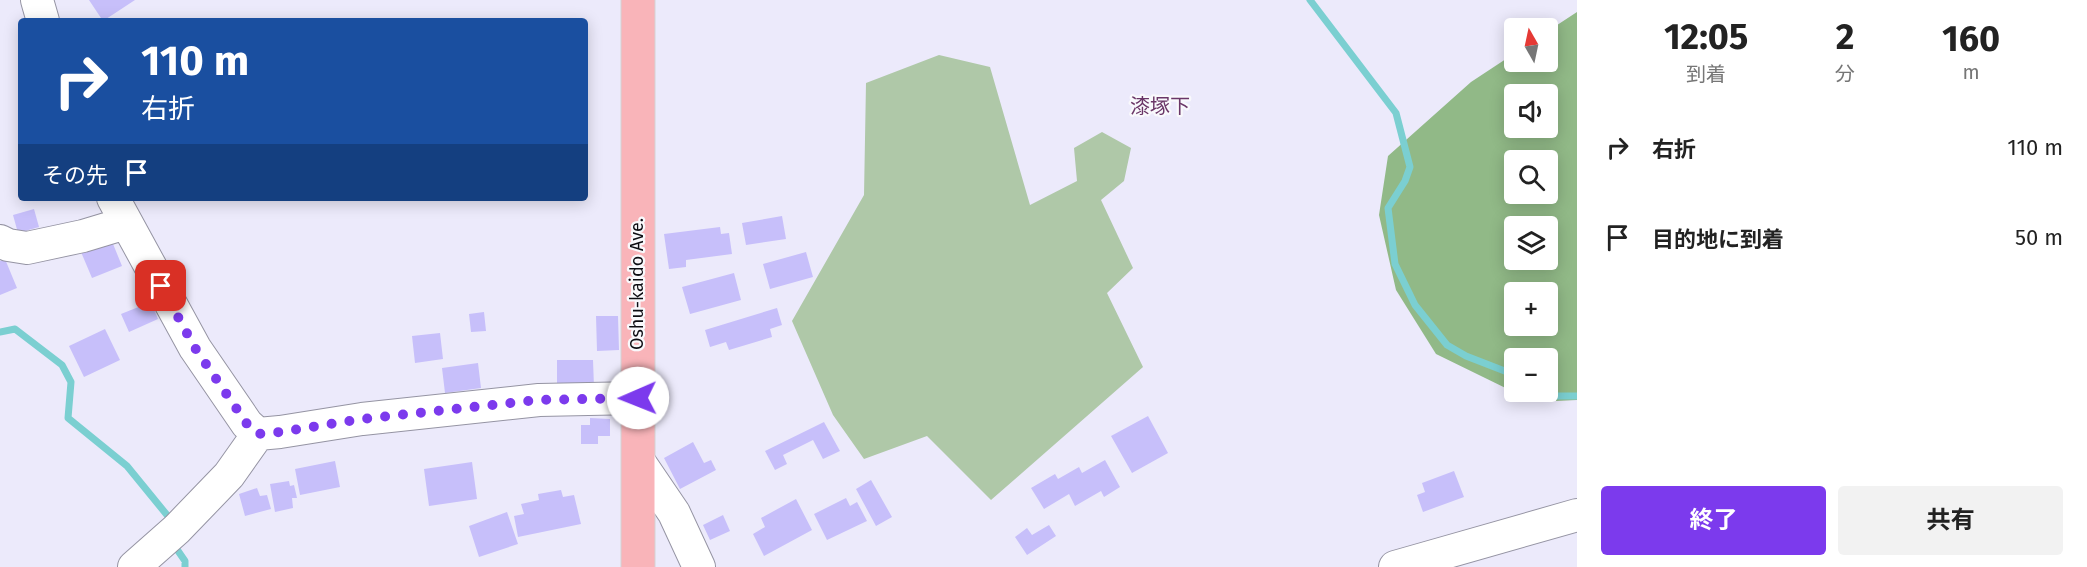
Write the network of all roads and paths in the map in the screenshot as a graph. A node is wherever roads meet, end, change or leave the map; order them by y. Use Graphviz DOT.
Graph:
graph roads {
  1 [pos="37,0"];
  2 [pos="638,0"];
  3 [pos="42,18"];
  4 [pos="120,211"];
  5 [pos="0,241"];
  6 [pos="638,398"];
  7 [pos="258,434"];
  8 [pos="638,460"];
  9 [pos="1577,514"];
  10 [pos="134,567"];
  11 [pos="638,567"];
  12 [pos="699,567"];
  13 [pos="1395,567"];
  1 -- 3 [label="street"];
  2 -- 6 [label="highway, Oshu-kaido Ave."];
  4 -- 5 [label="street"];
  4 -- 7 [label="street"];
  6 -- 7 [label="street"];
  6 -- 8 [label="highway, Oshu-kaido Ave."];
  7 -- 10 [label="street"];
  8 -- 11 [label="highway, Oshu-kaido Ave."];
  8 -- 12 [label="street"];
  9 -- 13 [label="street"];
}
